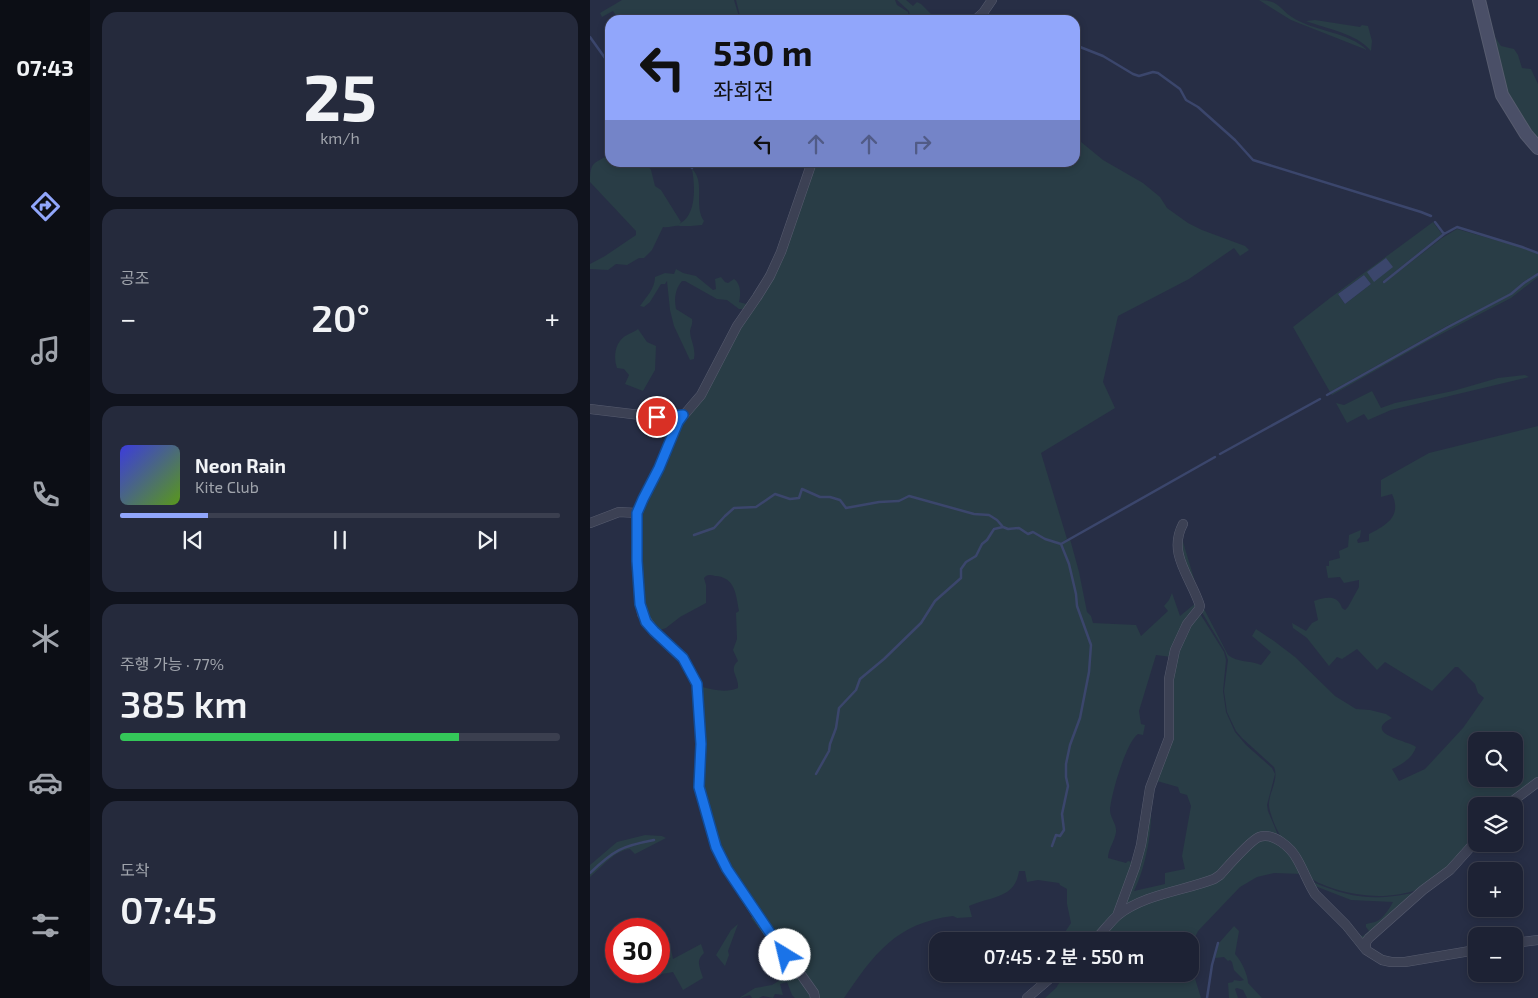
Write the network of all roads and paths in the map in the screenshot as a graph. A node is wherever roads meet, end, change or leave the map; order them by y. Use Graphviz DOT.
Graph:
graph roads {
  1 [pos="992,0"];
  2 [pos="1479,0"];
  3 [pos="981,15"];
  4 [pos="1538,148"];
  5 [pos="810,167"];
  6 [pos="590,410"];
  7 [pos="683,415"];
  8 [pos="637,513"];
  9 [pos="590,523"];
  10 [pos="1183,524"];
  11 [pos="1538,782"];
  12 [pos="1518,797"];
  13 [pos="1468,850"];
  14 [pos="1117,916"];
  15 [pos="1102,932"];
  16 [pos="1538,940"];
  17 [pos="1523,942"];
  18 [pos="1366,950"];
  19 [pos="1468,951"];
  20 [pos="1046,982"];
  21 [pos="815,998"];
  22 [pos="1027,998"];
  1 -- 3 [label="street"];
  2 -- 4 [label="main road"];
  5 -- 7 [label="street"];
  6 -- 7 [label="street"];
  7 -- 8 [label="street"];
  8 -- 9 [label="street"];
  8 -- 21 [label="street"];
  10 -- 14 [label="street"];
  11 -- 12 [label="street"];
  13 -- 18 [label="street"];
  14 -- 15 [label="street"];
  14 -- 18 [label="street"];
  16 -- 17 [label="street"];
  18 -- 19 [label="street"];
  20 -- 22 [label="street"];
}
